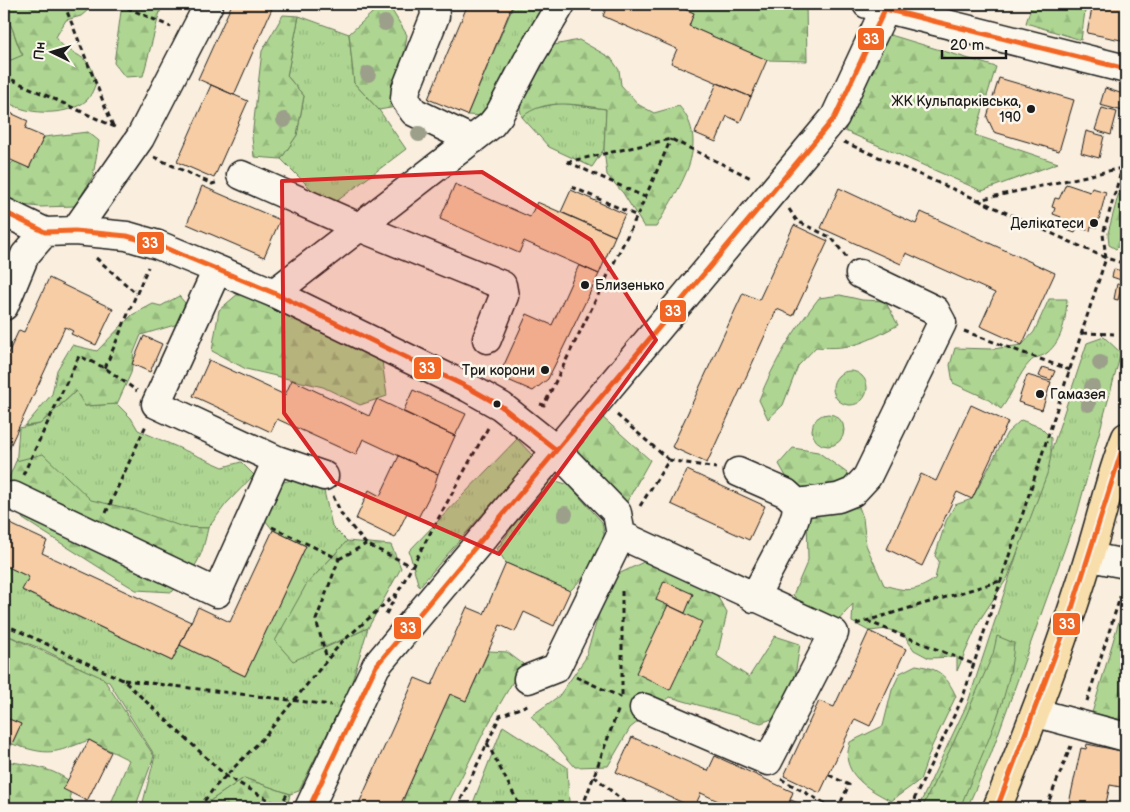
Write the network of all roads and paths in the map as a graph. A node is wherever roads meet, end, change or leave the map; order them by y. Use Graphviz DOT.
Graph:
graph roads {
  1 [pos="64,4"];
  2 [pos="119,4"];
  3 [pos="209,4"];
  4 [pos="434,4"];
  5 [pos="561,4"];
  6 [pos="876,7"];
  7 [pos="192,37"];
  8 [pos="1126,69"];
  9 [pos="4,76"];
  10 [pos="114,126"];
  11 [pos="822,132"];
  12 [pos="671,139"];
  13 [pos="472,140"];
  14 [pos="137,143"];
  15 [pos="1126,155"];
  16 [pos="1122,168"];
  17 [pos="241,175"];
  18 [pos="572,187"];
  19 [pos="774,189"];
  20 [pos="645,196"];
  21 [pos="978,200"];
  22 [pos="4,212"];
  23 [pos="359,227"];
  24 [pos="75,231"];
  25 [pos="45,232"];
  26 [pos="158,245"];
  27 [pos="1106,258"];
  28 [pos="1126,264"];
  29 [pos="217,270"];
  30 [pos="860,274"];
  31 [pos="274,293"];
  32 [pos="137,294"];
  33 [pos="4,306"];
  34 [pos="942,323"];
  35 [pos="1083,333"];
  36 [pos="1114,334"];
  37 [pos="487,339"];
  38 [pos="105,368"];
  39 [pos="1071,370"];
  40 [pos="598,398"];
  41 [pos="156,404"];
  42 [pos="501,406"];
  43 [pos="1126,437"];
  44 [pos="556,449"];
  45 [pos="277,460"];
  46 [pos="670,460"];
  47 [pos="1120,468"];
  48 [pos="738,472"];
  49 [pos="324,476"];
  50 [pos="13,496"];
  51 [pos="797,503"];
  52 [pos="250,520"];
  53 [pos="621,535"];
  54 [pos="95,536"];
  55 [pos="366,544"];
  56 [pos="1090,557"];
  57 [pos="339,559"];
  58 [pos="1126,564"];
  59 [pos="412,566"];
  60 [pos="1126,580"];
  61 [pos="1000,581"];
  62 [pos="622,583"];
  63 [pos="398,592"];
  64 [pos="754,598"];
  65 [pos="383,618"];
  66 [pos="867,621"];
  67 [pos="4,624"];
  68 [pos="829,632"];
  69 [pos="327,659"];
  70 [pos="973,664"];
  71 [pos="556,668"];
  72 [pos="123,680"];
  73 [pos="530,691"];
  74 [pos="294,700"];
  75 [pos="633,703"];
  76 [pos="1086,705"];
  77 [pos="1037,713"];
  78 [pos="330,714"];
  79 [pos="1126,737"];
  80 [pos="487,743"];
  81 [pos="1071,745"];
  82 [pos="768,761"];
  83 [pos="829,775"];
  84 [pos="226,776"];
  85 [pos="594,776"];
  86 [pos="289,790"];
  87 [pos="199,808"];
  88 [pos="281,808"];
  89 [pos="309,808"];
  90 [pos="457,808"];
  91 [pos="521,808"];
  92 [pos="582,808"];
  93 [pos="631,808"];
  94 [pos="833,808"];
  95 [pos="838,808"];
  96 [pos="910,808"];
  97 [pos="997,808"];
  98 [pos="1046,808"];
  1 -- 10 [label="path"];
  2 -- 7 [label="path"];
  3 -- 7 [label="street"];
  4 -- 13 [label="street"];
  5 -- 13 [label="street"];
  6 -- 8 [label="street"];
  6 -- 11 [label="street"];
  7 -- 14 [label="street"];
  9 -- 10 [label="path"];
  10 -- 14 [label="path"];
  11 -- 19 [label="street"];
  11 -- 21 [label="path"];
  12 -- 19 [label="path"];
  12 -- 20 [label="path"];
  12 -- 20 [label="path"];
  13 -- 23 [label="street"];
  14 -- 17 [label="path"];
  14 -- 24 [label="street"];
  15 -- 16 [label="path"];
  16 -- 21 [label="path"];
  16 -- 27 [label="path"];
  17 -- 23 [label="street"];
  18 -- 20 [label="path"];
  19 -- 30 [label="path"];
  19 -- 40 [label="street"];
  21 -- 27 [label="path"];
  22 -- 25 [label="street"];
  23 -- 31 [label="street"];
  23 -- 37 [label="street"];
  24 -- 25 [label="street"];
  24 -- 26 [label="street"];
  24 -- 32 [label="path"];
  25 -- 33 [label="street"];
  26 -- 29 [label="street"];
  26 -- 32 [label="path"];
  27 -- 28 [label="path"];
  27 -- 35 [label="path"];
  29 -- 31 [label="street"];
  29 -- 41 [label="street"];
  30 -- 34 [label="street"];
  31 -- 42 [label="street"];
  32 -- 38 [label="path"];
  34 -- 39 [label="path"];
  34 -- 51 [label="street"];
  35 -- 36 [label="path"];
  35 -- 39 [label="path"];
  38 -- 41 [label="path"];
  38 -- 50 [label="path"];
  39 -- 61 [label="path"];
  40 -- 44 [label="street"];
  40 -- 46 [label="path"];
  41 -- 45 [label="street"];
  41 -- 54 [label="path"];
  42 -- 44 [label="street"];
  42 -- 59 [label="path"];
  43 -- 47 [label="main road"];
  44 -- 53 [label="street"];
  44 -- 89 [label="street"];
  45 -- 49 [label="street"];
  45 -- 52 [label="street"];
  46 -- 48 [label="path"];
  46 -- 53 [label="path"];
  47 -- 56 [label="main road"];
  48 -- 51 [label="street"];
  49 -- 55 [label="path"];
  50 -- 54 [label="street"];
  51 -- 64 [label="street"];
  52 -- 54 [label="street"];
  52 -- 57 [label="path"];
  53 -- 64 [label="street"];
  53 -- 71 [label="street"];
  55 -- 57 [label="path"];
  55 -- 59 [label="path"];
  56 -- 58 [label="street"];
  56 -- 77 [label="main road"];
  57 -- 69 [label="path"];
  59 -- 63 [label="path"];
  60 -- 76 [label="path"];
  61 -- 66 [label="path"];
  61 -- 70 [label="path"];
  62 -- 75 [label="path"];
  63 -- 65 [label="path"];
  63 -- 69 [label="path"];
  64 -- 68 [label="street"];
  66 -- 68 [label="path"];
  66 -- 70 [label="path"];
  67 -- 72 [label="path"];
  68 -- 82 [label="street"];
  69 -- 74 [label="path"];
  70 -- 96 [label="path"];
  71 -- 73 [label="street"];
  71 -- 75 [label="path"];
  72 -- 74 [label="path"];
  72 -- 84 [label="path"];
  73 -- 80 [label="path"];
  74 -- 78 [label="path"];
  74 -- 84 [label="path"];
  75 -- 82 [label="street"];
  75 -- 85 [label="path"];
  77 -- 79 [label="street"];
  77 -- 97 [label="main road"];
  80 -- 90 [label="path"];
  80 -- 91 [label="path"];
  81 -- 98 [label="path"];
  82 -- 94 [label="path"];
  83 -- 95 [label="path"];
  84 -- 87 [label="path"];
  84 -- 88 [label="path"];
  85 -- 92 [label="path"];
  85 -- 93 [label="path"];
  86 -- 88 [label="path"];
}
